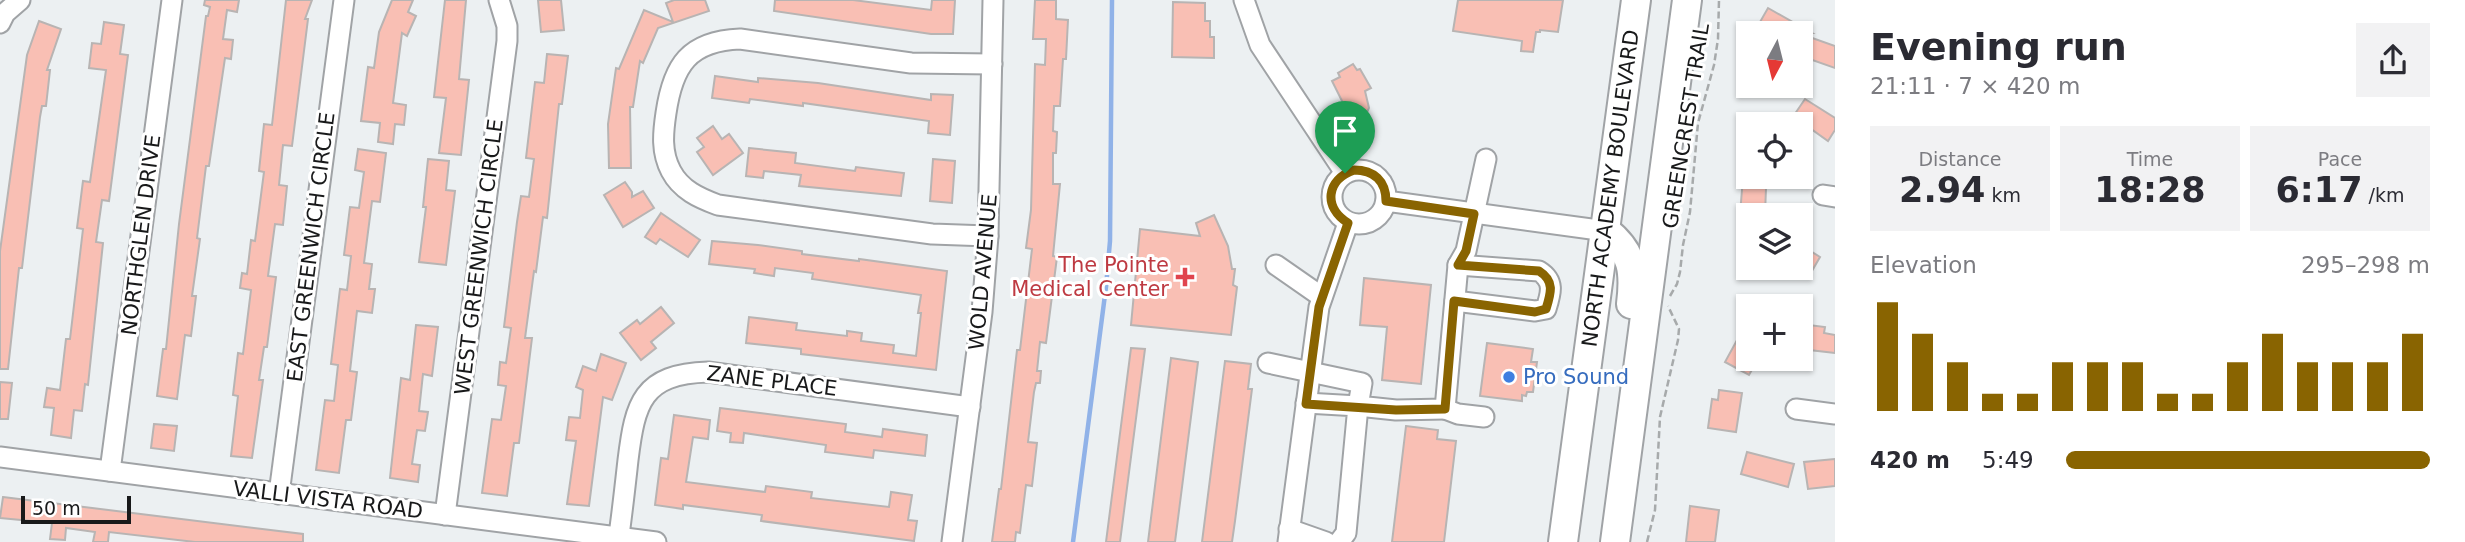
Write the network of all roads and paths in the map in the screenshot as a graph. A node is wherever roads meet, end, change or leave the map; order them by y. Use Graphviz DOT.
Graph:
graph roads {
  1 [pos="20,0"];
  2 [pos="344,0"];
  3 [pos="499,0"];
  4 [pos="993,0"];
  5 [pos="1244,0"];
  6 [pos="1636,0"];
  7 [pos="1687,0"];
  8 [pos="1719,0"];
  9 [pos="167,1"];
  10 [pos="0,23"];
  11 [pos="992,64"];
  12 [pos="1486,159"];
  13 [pos="1345,173"];
  14 [pos="1386,201"];
  15 [pos="1474,214"];
  16 [pos="1348,223"];
  17 [pos="1606,231"];
  18 [pos="988,236"];
  19 [pos="1276,265"];
  20 [pos="1458,265"];
  21 [pos="1322,297"];
  22 [pos="1454,301"];
  23 [pos="1268,363"];
  24 [pos="1310,373"];
  25 [pos="1306,404"];
  26 [pos="1358,406"];
  27 [pos="970,407"];
  28 [pos="1445,409"];
  29 [pos="1796,409"];
  30 [pos="1835,414"];
  31 [pos="1485,417"];
  32 [pos="1628,447"];
  33 [pos="0,457"];
  34 [pos="110,471"];
  35 [pos="279,494"];
  36 [pos="445,515"];
  37 [pos="1288,536"];
  38 [pos="619,540"];
  39 [pos="656,542"];
  40 [pos="952,542"];
  41 [pos="1326,542"];
  42 [pos="1339,542"];
  43 [pos="1563,542"];
  44 [pos="1615,542"];
  45 [pos="1647,542"];
  1 -- 10 [label="street"];
  2 -- 35 [label="street, EAST GREENWICH CIRCLE"];
  3 -- 36 [label="street, WEST GREENWICH CIRCLE"];
  4 -- 11 [label="street, WOLD AVENUE"];
  5 -- 13 [label="street"];
  6 -- 17 [label="highway, NORTH ACADEMY BOULEVARD"];
  7 -- 32 [label="highway"];
  8 -- 45 [label="path, GREENCREST TRAIL"];
  9 -- 34 [label="street, NORTHGLEN DRIVE"];
  11 -- 18 [label="street, WOLD AVENUE"];
  11 -- 18 [label="street"];
  12 -- 15 [label="street"];
  13 -- 14 [label="street"];
  13 -- 16 [label="street"];
  14 -- 15 [label="street"];
  14 -- 16 [label="street"];
  15 -- 17 [label="street"];
  15 -- 20 [label="street"];
  16 -- 21 [label="street"];
  17 -- 32 [label="highway"];
  17 -- 43 [label="highway, NORTH ACADEMY BOULEVARD"];
  18 -- 27 [label="street, WOLD AVENUE"];
  19 -- 21 [label="street"];
  20 -- 22 [label="street"];
  20 -- 22 [label="street"];
  21 -- 24 [label="street"];
  22 -- 28 [label="street"];
  23 -- 24 [label="street"];
  24 -- 25 [label="street"];
  24 -- 26 [label="street"];
  25 -- 26 [label="street"];
  25 -- 37 [label="street"];
  26 -- 28 [label="street"];
  26 -- 42 [label="street"];
  27 -- 38 [label="street, ZANE PLACE"];
  27 -- 40 [label="street, WOLD AVENUE"];
  28 -- 31 [label="street"];
  29 -- 30 [label="street"];
  32 -- 44 [label="highway"];
  33 -- 34 [label="street, VALLI VISTA ROAD"];
  34 -- 35 [label="street, VALLI VISTA ROAD"];
  35 -- 36 [label="street, VALLI VISTA ROAD"];
  36 -- 38 [label="street, VALLI VISTA ROAD"];
  37 -- 41 [label="street"];
  38 -- 39 [label="street, VALLI VISTA ROAD"];
}
